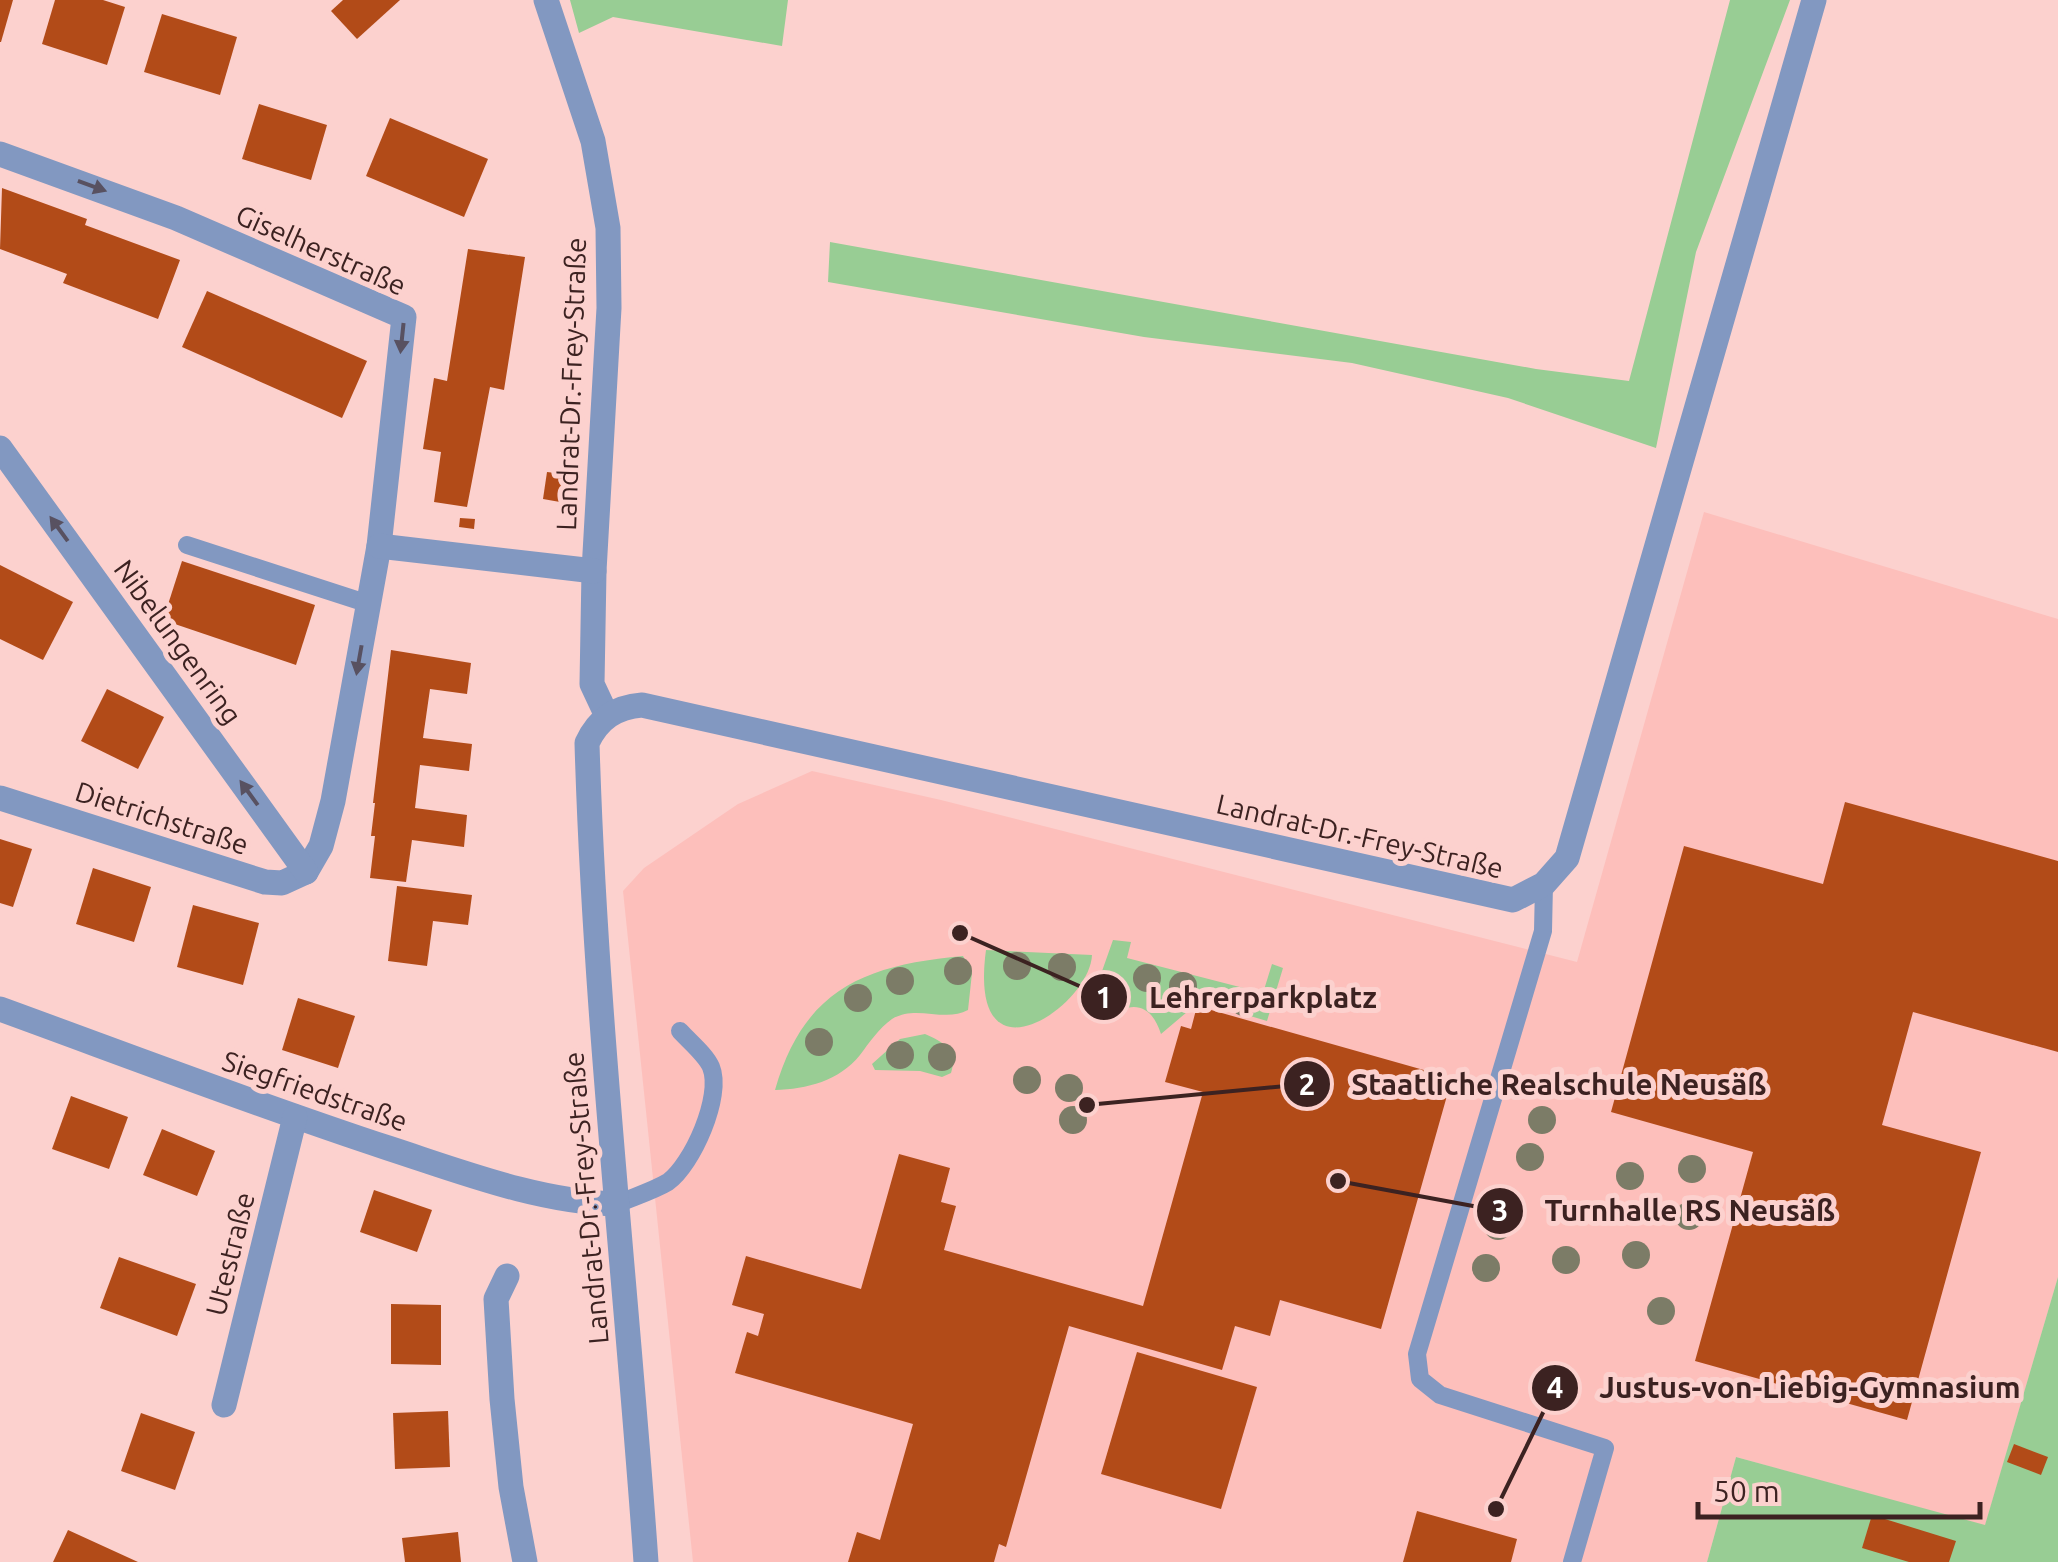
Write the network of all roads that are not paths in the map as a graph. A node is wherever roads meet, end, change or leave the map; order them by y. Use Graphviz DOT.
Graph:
graph roads {
  1 [pos="546,0"];
  2 [pos="1814,0"];
  3 [pos="0,154"];
  4 [pos="0,448"];
  5 [pos="188,545"];
  6 [pos="379,546"];
  7 [pos="594,571"];
  8 [pos="369,604"];
  9 [pos="607,716"];
  10 [pos="0,798"];
  11 [pos="306,872"];
  12 [pos="1544,884"];
  13 [pos="0,1009"];
  14 [pos="680,1031"];
  15 [pos="295,1117"];
  16 [pos="617,1204"];
  17 [pos="507,1276"];
  18 [pos="224,1405"];
  19 [pos="525,1562"];
  20 [pos="646,1562"];
  21 [pos="1572,1562"];
  1 -- 7 [label="street, Landrat-Dr.-Frey-Straße"];
  2 -- 12 [label="street"];
  3 -- 6 [label="street, Giselherstraße, one-way"];
  11 -- 4 [label="street, Nibelungenring, one-way"];
  5 -- 8 [label="lane"];
  6 -- 7 [label="street"];
  6 -- 8 [label="street, Giselherstraße"];
  7 -- 9 [label="street, Landrat-Dr.-Frey-Straße"];
  8 -- 11 [label="street, Giselherstraße, one-way"];
  9 -- 12 [label="street, Landrat-Dr.-Frey-Straße"];
  9 -- 16 [label="street, Landrat-Dr.-Frey-Straße"];
  10 -- 11 [label="street, Dietrichstraße"];
  12 -- 21 [label="lane"];
  13 -- 15 [label="street, Siegfriedstraße"];
  14 -- 16 [label="lane"];
  15 -- 16 [label="street, Siegfriedstraße"];
  15 -- 18 [label="street, Utestraße"];
  16 -- 20 [label="street, Landrat-Dr.-Frey-Straße"];
  17 -- 19 [label="street"];
}
